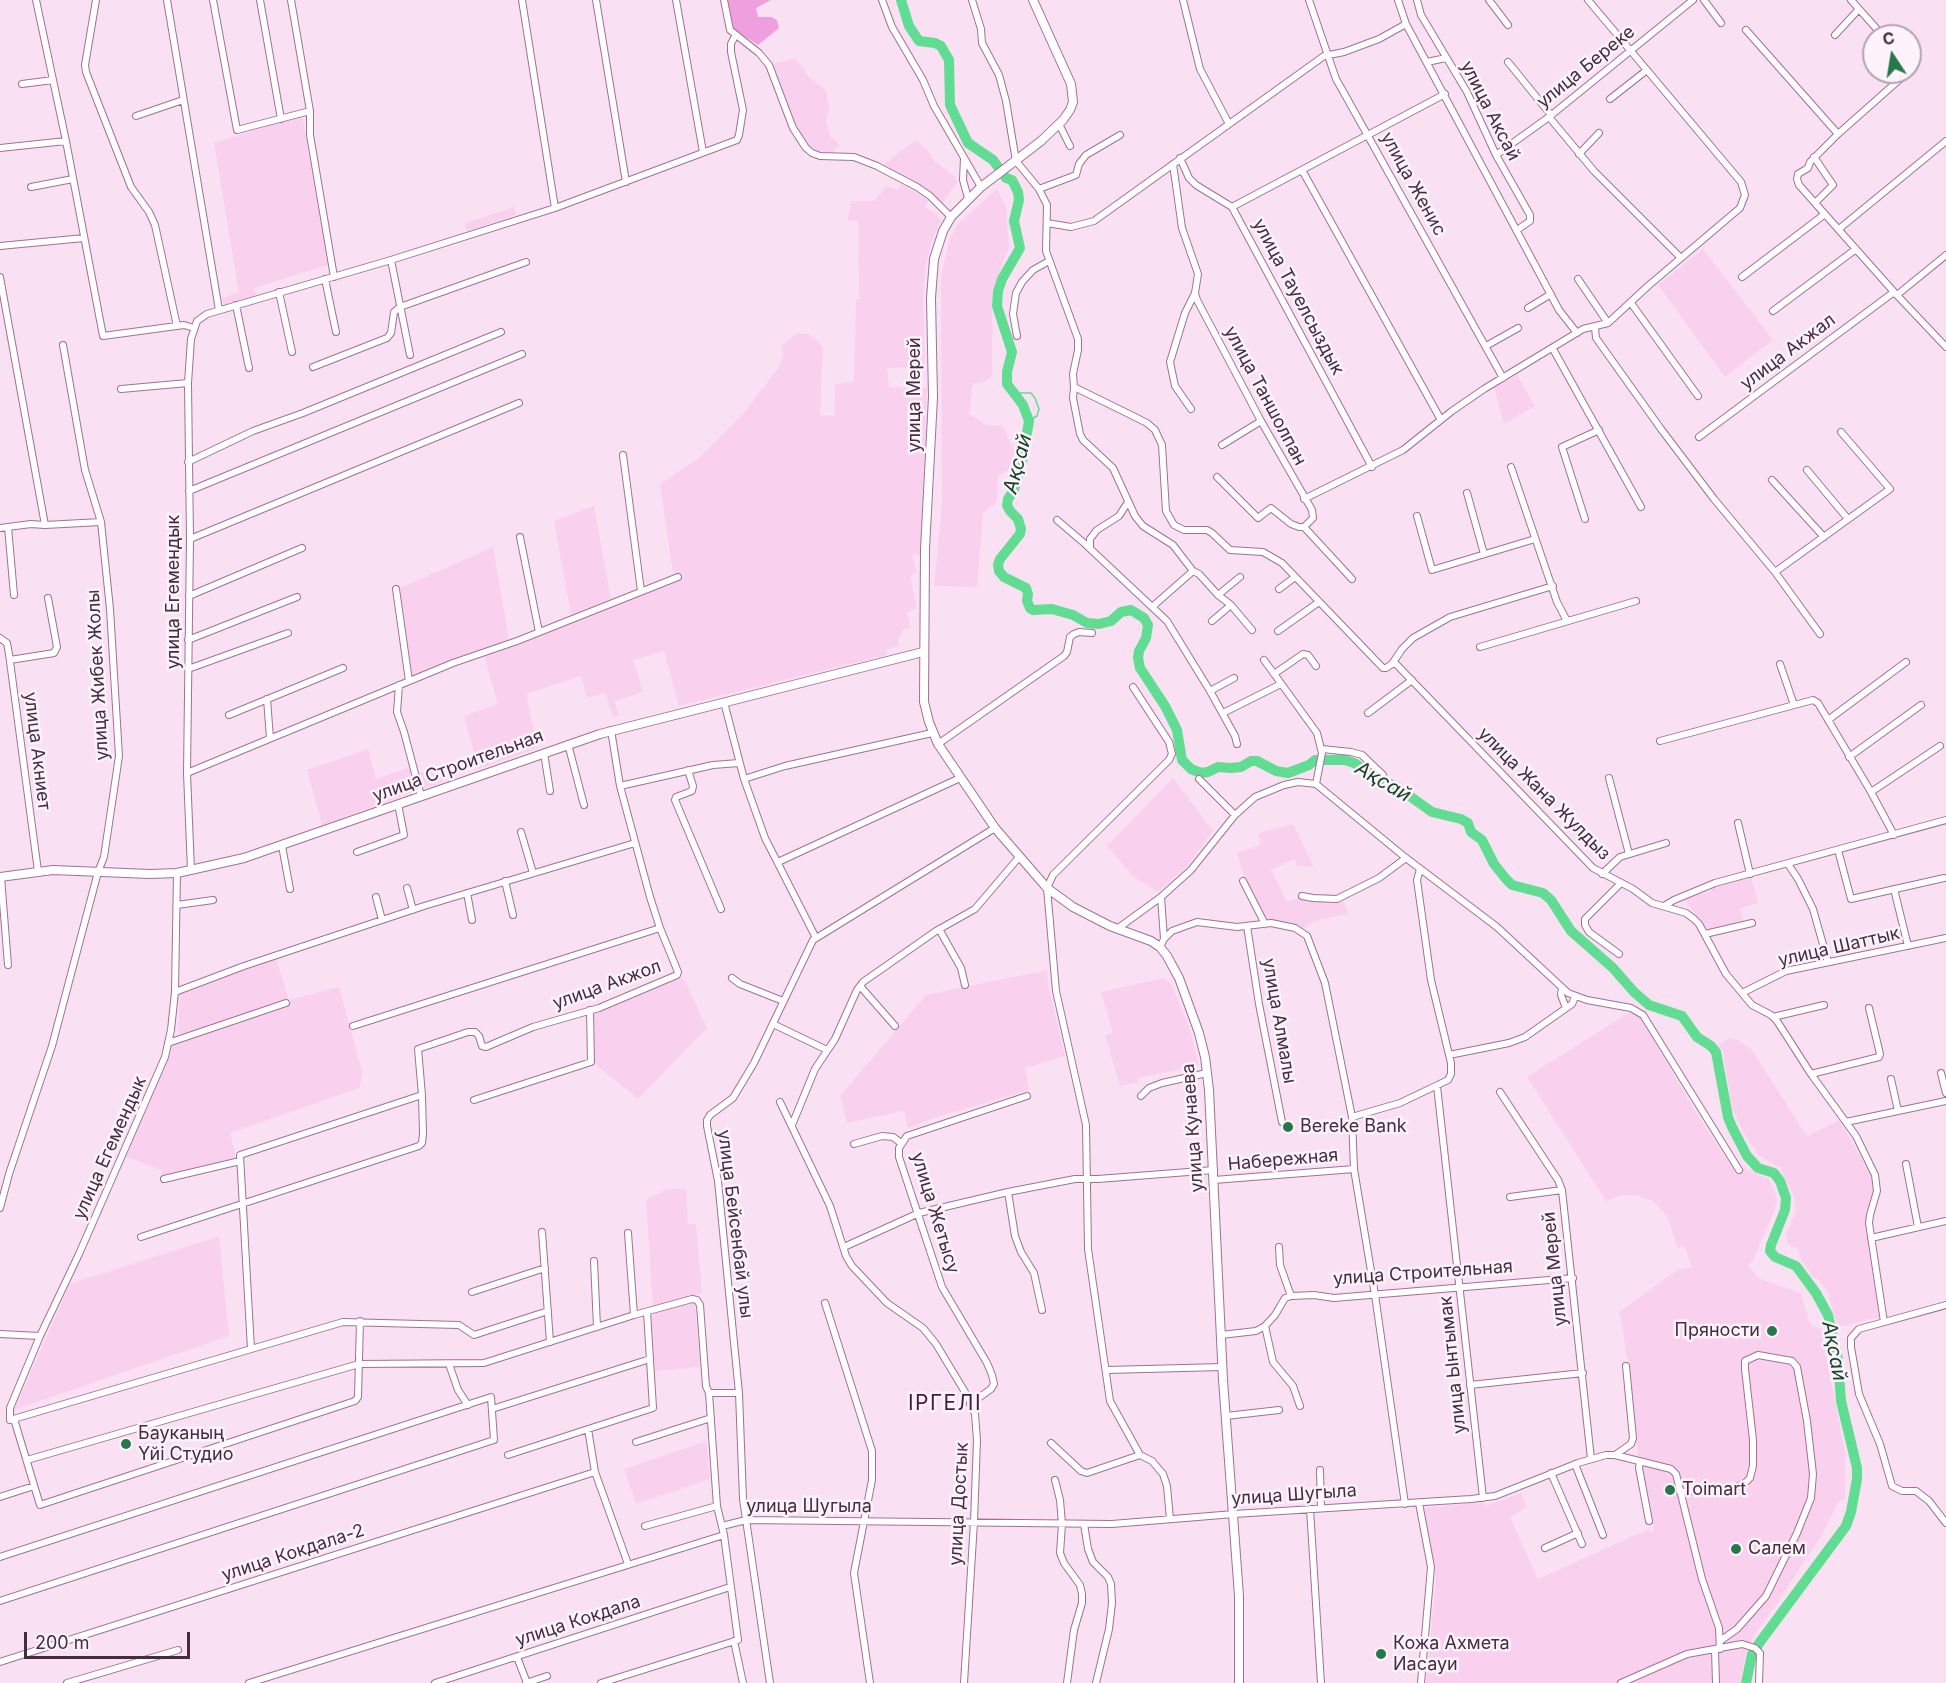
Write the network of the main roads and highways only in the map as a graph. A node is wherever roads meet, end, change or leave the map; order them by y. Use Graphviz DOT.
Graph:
graph roads {
  1 [pos="1033,0"];
  2 [pos="923,652"];
  3 [pos="1,877"];
  4 [pos="1239,1683"];
  1 -- 2 [label="main road, улица Мерей"];
  2 -- 3 [label="main road, улица Строительная"];
  2 -- 4 [label="main road, улица Кунаева"];
}
